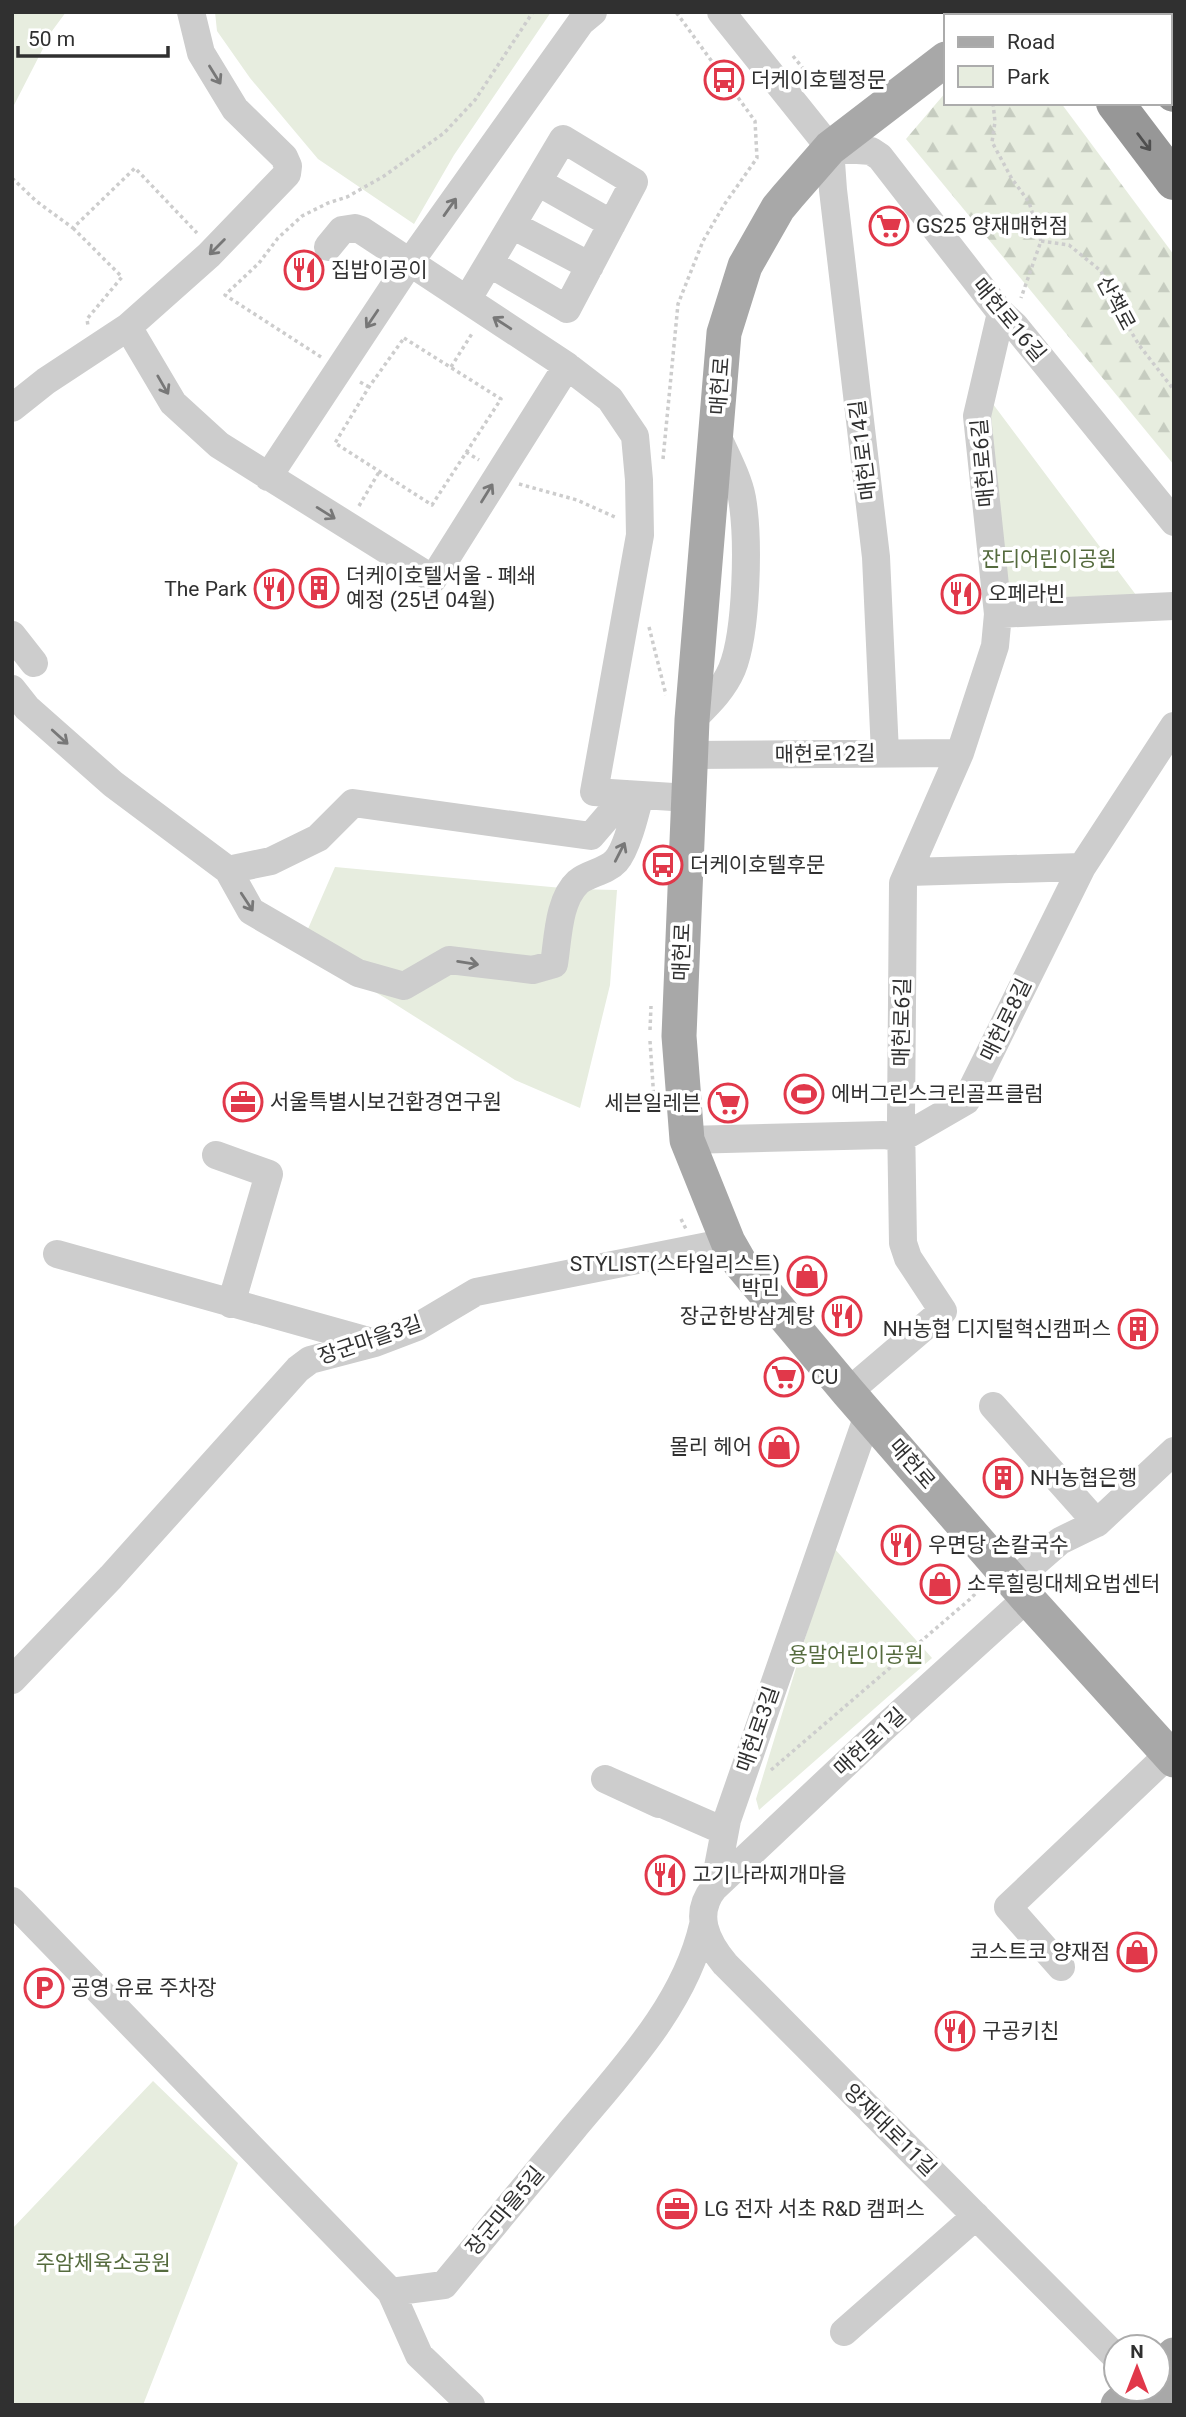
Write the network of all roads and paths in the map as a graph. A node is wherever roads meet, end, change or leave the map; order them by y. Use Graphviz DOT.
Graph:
graph roads {
  1 [pos="191,12"];
  2 [pos="593,12"];
  3 [pos="721,12"];
  4 [pos="793,56"];
  5 [pos="944,62"];
  6 [pos="871,90"];
  7 [pos="993,105"];
  8 [pos="1117,105"];
  9 [pos="830,148"];
  10 [pos="12,178"];
  11 [pos="1174,181"];
  12 [pos="538,182"];
  13 [pos="612,224"];
  14 [pos="512,225"];
  15 [pos="73,228"];
  16 [pos="191,238"];
  17 [pos="1041,241"];
  18 [pos="328,247"];
  19 [pos="410,262"];
  20 [pos="489,263"];
  21 [pos="590,266"];
  22 [pos="476,306"];
  23 [pos="1008,320"];
  24 [pos="128,327"];
  25 [pos="89,328"];
  26 [pos="567,366"];
  27 [pos="450,367"];
  28 [pos="1174,390"];
  29 [pos="12,408"];
  30 [pos="466,452"];
  31 [pos="379,472"];
  32 [pos="500,473"];
  33 [pos="268,477"];
  34 [pos="1174,522"];
  35 [pos="347,526"];
  36 [pos="640,535"];
  37 [pos="1174,606"];
  38 [pos="998,614"];
  39 [pos="12,635"];
  40 [pos="34,663"];
  41 [pos="12,689"];
  42 [pos="1174,726"];
  43 [pos="885,753"];
  44 [pos="960,753"];
  45 [pos="690,755"];
  46 [pos="634,795"];
  47 [pos="689,798"];
  48 [pos="1082,867"];
  49 [pos="228,870"];
  50 [pos="908,872"];
  51 [pos="902,1138"];
  52 [pos="687,1140"];
  53 [pos="216,1155"];
  54 [pos="728,1242"];
  55 [pos="57,1254"];
  56 [pos="231,1304"];
  57 [pos="375,1343"];
  58 [pos="858,1404"];
  59 [pos="993,1406"];
  60 [pos="1174,1451"];
  61 [pos="1097,1523"];
  62 [pos="1021,1590"];
  63 [pos="947,1619"];
  64 [pos="12,1680"];
  65 [pos="1172,1757"];
  66 [pos="764,1777"];
  67 [pos="605,1780"];
  68 [pos="724,1831"];
  69 [pos="714,1888"];
  70 [pos="12,1901"];
  71 [pos="703,1925"];
  72 [pos="1061,1967"];
  73 [pos="976,2216"];
  74 [pos="391,2292"];
  75 [pos="844,2332"];
  76 [pos="1102,2343"];
  77 [pos="471,2405"];
  1 -- 24 [label="street, one-way"];
  19 -- 2 [label="street, one-way"];
  3 -- 9 [label="street"];
  4 -- 6 [label="path"];
  5 -- 9 [label="main road, 매헌로"];
  7 -- 17 [label="path"];
  8 -- 11 [label="highway, one-way"];
  9 -- 23 [label="street, 매헌로16길"];
  9 -- 43 [label="street, 매헌로14길"];
  9 -- 45 [label="main road, 매헌로"];
  10 -- 15 [label="path"];
  12 -- 13 [label="street"];
  12 -- 13 [label="street"];
  12 -- 14 [label="street"];
  13 -- 21 [label="street"];
  14 -- 20 [label="street"];
  14 -- 21 [label="street"];
  15 -- 16 [label="path"];
  15 -- 25 [label="path"];
  17 -- 23 [label="path"];
  17 -- 28 [label="path, 산책로"];
  18 -- 19 [label="street"];
  19 -- 22 [label="street"];
  19 -- 33 [label="street, one-way"];
  20 -- 21 [label="street"];
  20 -- 22 [label="street"];
  26 -- 22 [label="street, one-way"];
  22 -- 27 [label="path"];
  23 -- 34 [label="street, 매헌로16길"];
  23 -- 38 [label="street, 매헌로6길"];
  24 -- 29 [label="street"];
  24 -- 33 [label="street, one-way"];
  26 -- 32 [label="street"];
  26 -- 36 [label="street"];
  27 -- 30 [label="path"];
  27 -- 31 [label="path"];
  30 -- 31 [label="path"];
  30 -- 32 [label="path"];
  31 -- 35 [label="path"];
  35 -- 32 [label="street, one-way"];
  32 -- 36 [label="path"];
  33 -- 35 [label="street, one-way"];
  36 -- 46 [label="street"];
  37 -- 38 [label="street"];
  38 -- 44 [label="street, 매헌로6길"];
  39 -- 40 [label="street"];
  41 -- 49 [label="street, one-way"];
  42 -- 48 [label="street, 매헌로8길"];
  43 -- 44 [label="street, 매헌로12길"];
  43 -- 45 [label="street, 매헌로12길"];
  44 -- 50 [label="street, 매헌로6길"];
  45 -- 47 [label="main road, 매헌로"];
  46 -- 47 [label="street"];
  46 -- 49 [label="street"];
  49 -- 46 [label="street, one-way"];
  47 -- 52 [label="main road, 매헌로"];
  48 -- 50 [label="street"];
  48 -- 51 [label="street, 매헌로8길"];
  50 -- 51 [label="street, 매헌로6길"];
  51 -- 52 [label="street"];
  51 -- 58 [label="street, 매헌로6길"];
  52 -- 54 [label="main road, 매헌로"];
  53 -- 56 [label="street"];
  54 -- 57 [label="street, 장군마을3길"];
  54 -- 58 [label="main road, 매헌로"];
  55 -- 56 [label="street"];
  56 -- 57 [label="street"];
  57 -- 64 [label="street, 장군마을3길"];
  58 -- 62 [label="main road, 매헌로"];
  58 -- 68 [label="street, 매헌로3길"];
  59 -- 61 [label="street"];
  60 -- 61 [label="street, 매헌로1길"];
  61 -- 62 [label="street, 매헌로1길"];
  62 -- 65 [label="main road, 매헌로"];
  62 -- 69 [label="street, 매헌로1길"];
  63 -- 66 [label="path"];
  65 -- 72 [label="street"];
  67 -- 68 [label="street"];
  68 -- 69 [label="street, 매헌로3길"];
  69 -- 71 [label="street"];
  70 -- 74 [label="street"];
  71 -- 73 [label="street, 양재대로11길"];
  71 -- 74 [label="street, 장군마을5길"];
  73 -- 75 [label="street"];
  73 -- 76 [label="street, 양재대로11길"];
  74 -- 77 [label="street"];
}
